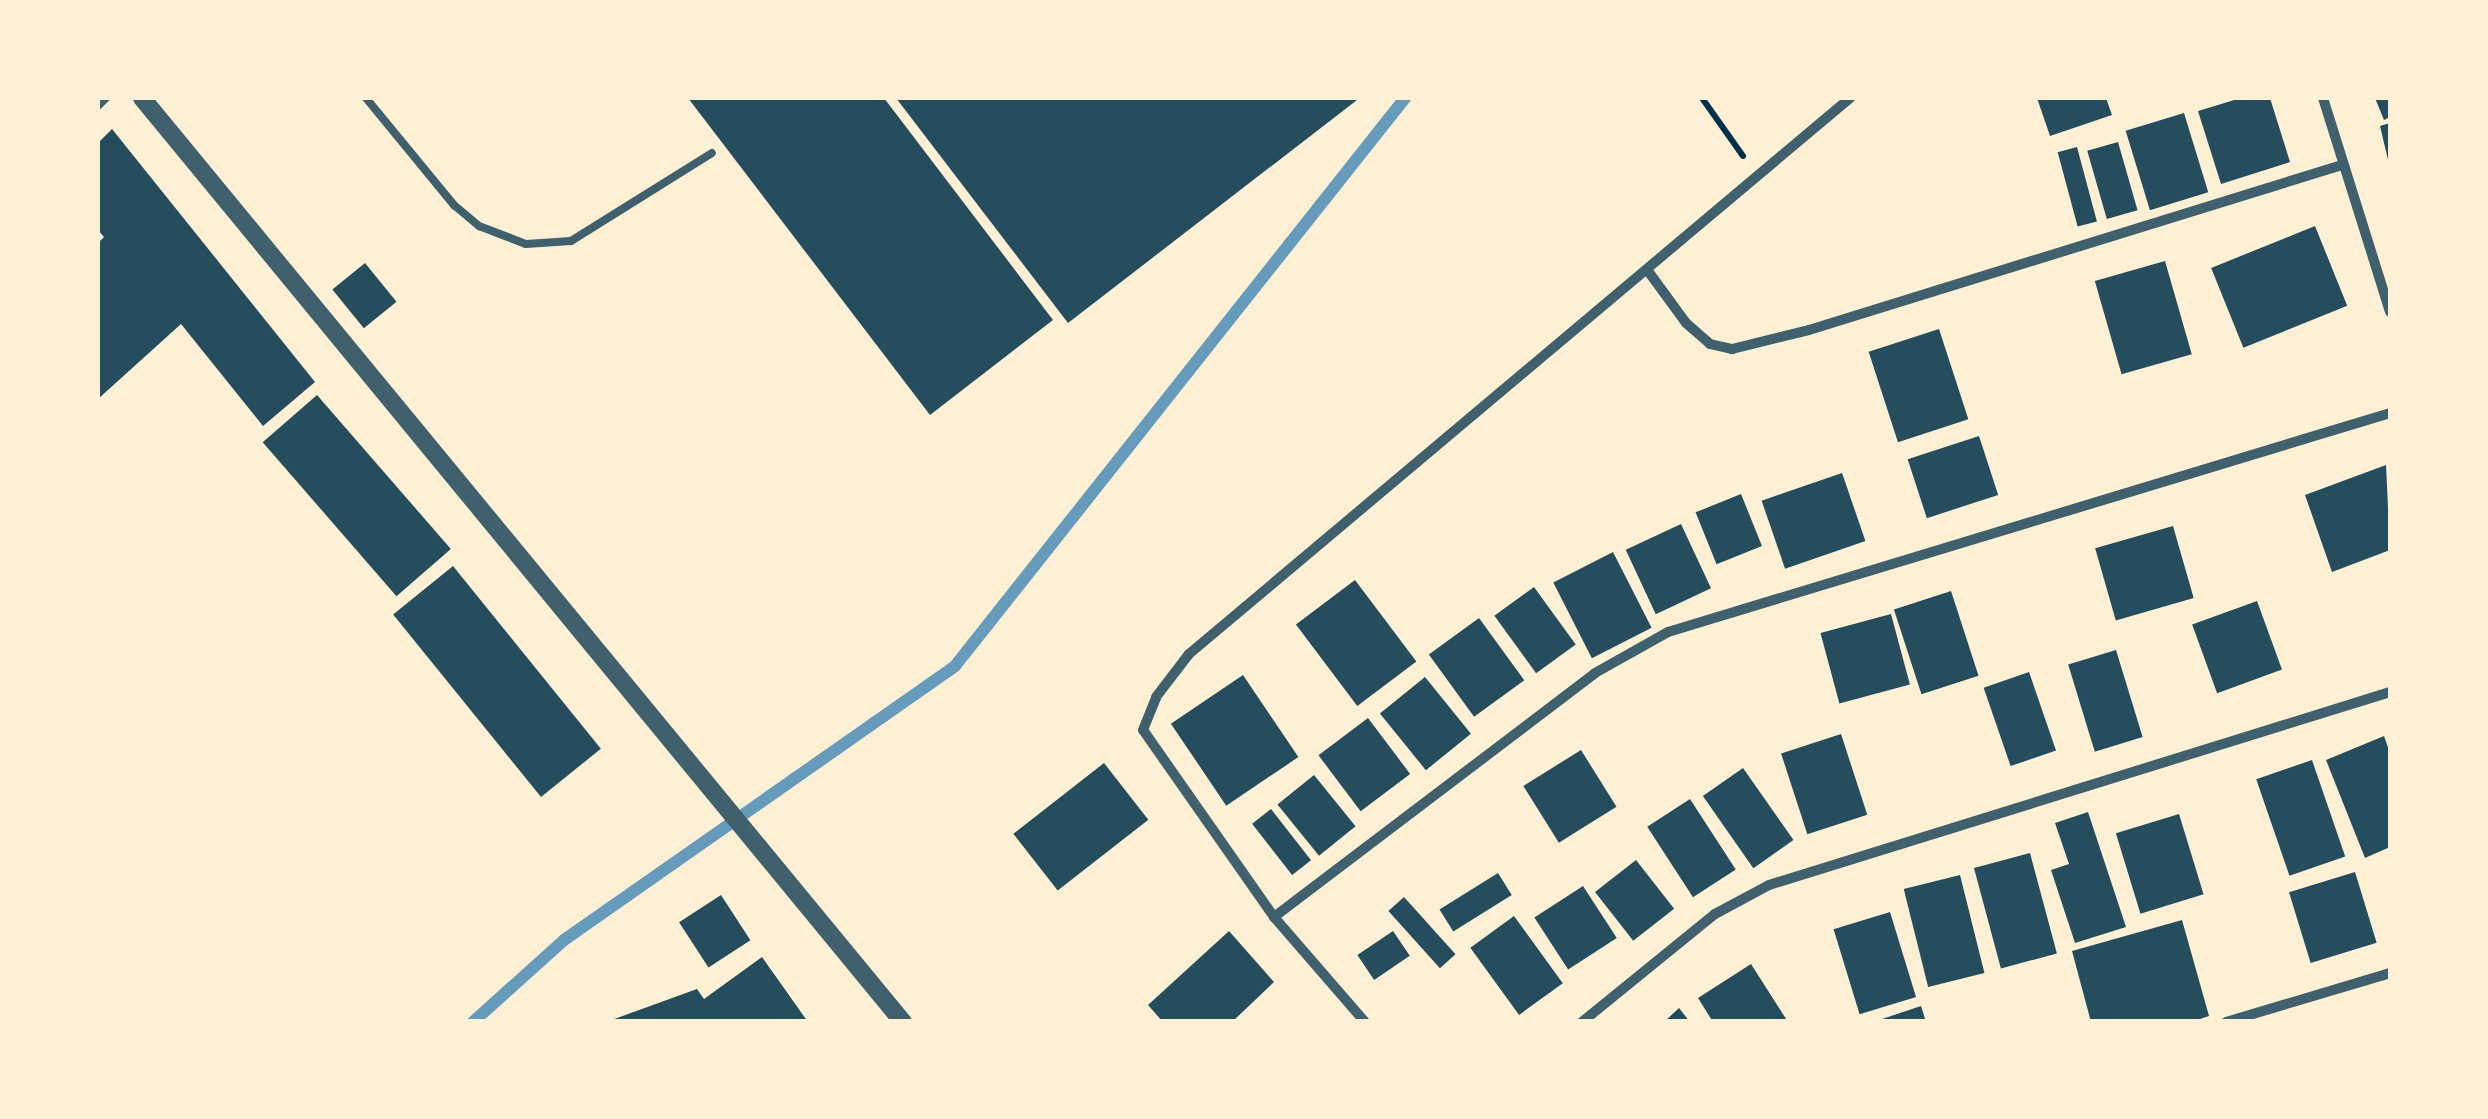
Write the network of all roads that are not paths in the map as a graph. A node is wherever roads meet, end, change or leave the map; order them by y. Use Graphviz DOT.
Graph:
graph roads {
  1 [pos="106,98"];
  2 [pos="142,98"];
  3 [pos="366,98"];
  4 [pos="1850,98"];
  5 [pos="2323,98"];
  6 [pos="98,106"];
  7 [pos="712,153"];
  8 [pos="2342,165"];
  9 [pos="1648,271"];
  10 [pos="2390,312"];
  11 [pos="2390,413"];
  12 [pos="2390,692"];
  13 [pos="1274,917"];
  14 [pos="2390,973"];
  15 [pos="903,1022"];
  16 [pos="1365,1022"];
  17 [pos="1582,1022"];
  18 [pos="2226,1022"];
  1 -- 6 [label="lane"];
  2 -- 15 [label="street"];
  3 -- 7 [label="lane"];
  4 -- 9 [label="street"];
  5 -- 8 [label="street"];
  8 -- 9 [label="street"];
  8 -- 10 [label="street"];
  9 -- 13 [label="street"];
  11 -- 13 [label="street"];
  12 -- 17 [label="street"];
  13 -- 16 [label="street"];
  14 -- 18 [label="street"];
}
